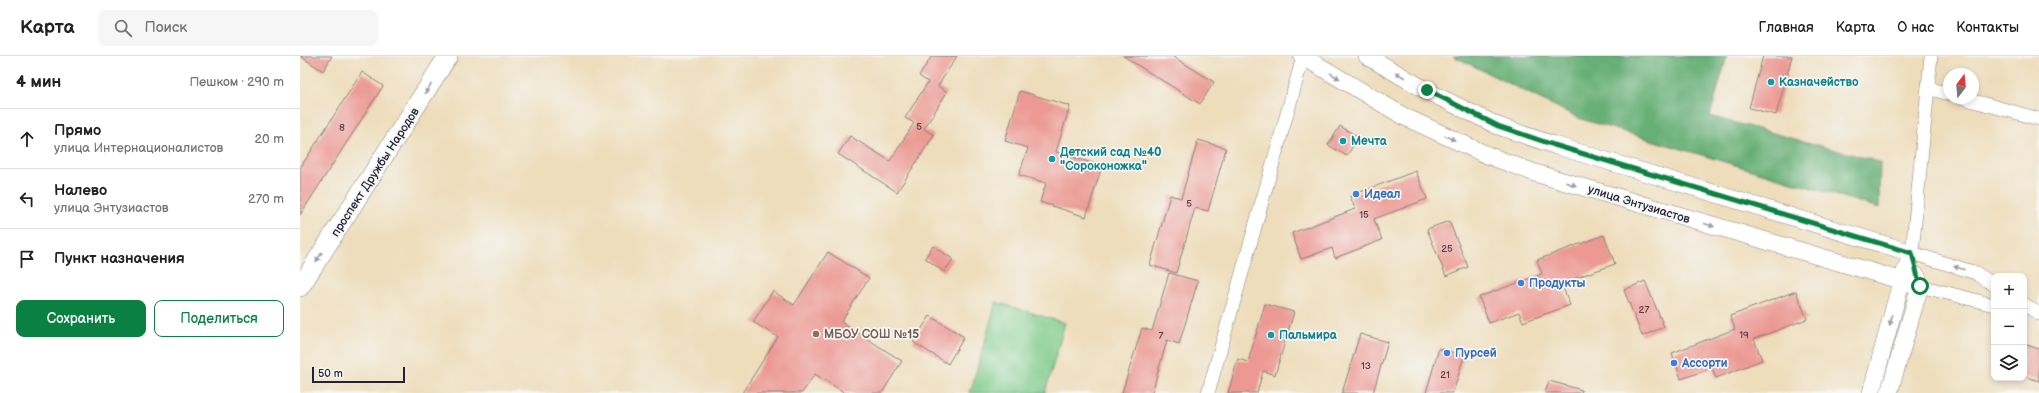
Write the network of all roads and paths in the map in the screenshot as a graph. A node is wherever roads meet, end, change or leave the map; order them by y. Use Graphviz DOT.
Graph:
graph roads {
  1 [pos="448,56"];
  2 [pos="1303,56"];
  3 [pos="1367,56"];
  4 [pos="1931,56"];
  5 [pos="1928,88"];
  6 [pos="1943,92"];
  7 [pos="1979,102"];
  8 [pos="2039,119"];
  9 [pos="1912,253"];
  10 [pos="1902,282"];
  11 [pos="1991,283"];
  12 [pos="1920,286"];
  13 [pos="300,287"];
  14 [pos="1991,305"];
  15 [pos="2027,306"];
  16 [pos="2027,314"];
  17 [pos="2039,316"];
  18 [pos="1208,393"];
  19 [pos="1871,393"];
  20 [pos="1890,393"];
  1 -- 13 [label="main road, проспект Дружбы Народов, one-way"];
  2 -- 10 [label="street, улица Энтузиастов, one-way"];
  2 -- 18 [label="street"];
  9 -- 3 [label="street, one-way"];
  4 -- 5 [label="street"];
  5 -- 6 [label="street"];
  5 -- 9 [label="street"];
  7 -- 8 [label="street"];
  9 -- 10 [label="street"];
  11 -- 9 [label="street, one-way"];
  9 -- 12 [label="street"];
  10 -- 12 [label="street, улица Энтузиастов"];
  10 -- 19 [label="street, one-way"];
  12 -- 14 [label="street, улица Энтузиастов"];
  12 -- 20 [label="street"];
  15 -- 17 [label="street"];
  16 -- 17 [label="street"];
}
